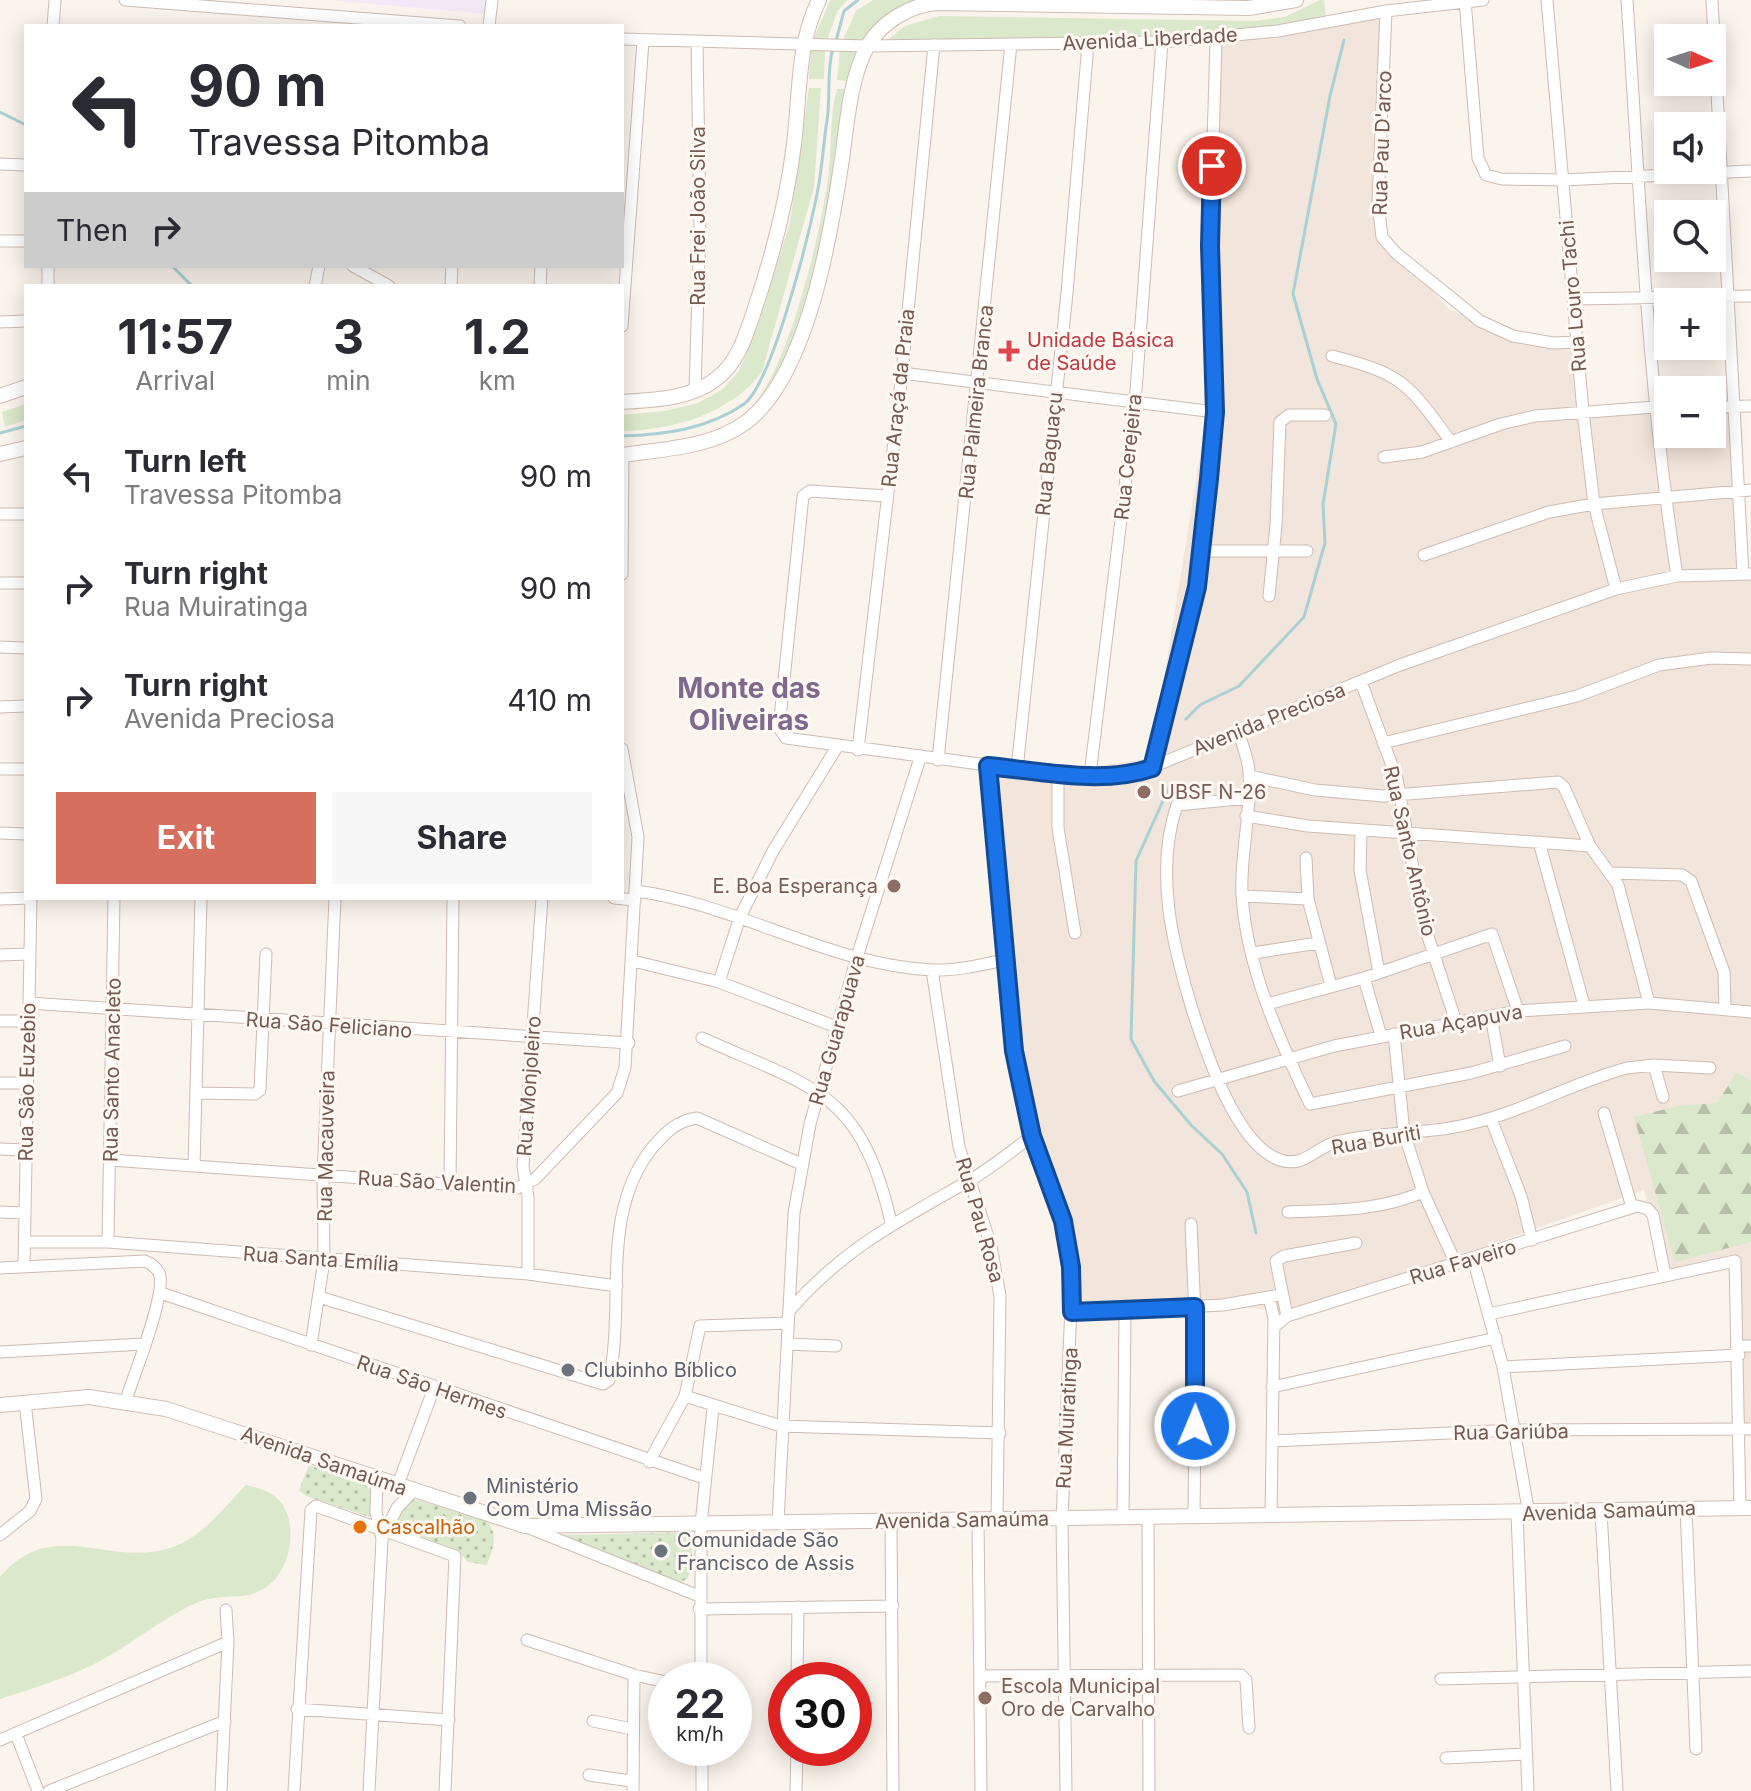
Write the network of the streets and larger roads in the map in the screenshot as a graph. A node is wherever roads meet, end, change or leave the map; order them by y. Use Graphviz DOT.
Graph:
graph roads {
  1 [pos="55,0"];
  2 [pos="125,0"];
  3 [pos="492,0"];
  4 [pos="819,0"];
  5 [pos="1296,0"];
  6 [pos="1483,0"];
  7 [pos="1547,0"];
  8 [pos="1627,0"];
  9 [pos="1712,0"];
  10 [pos="1465,1"];
  11 [pos="197,4"];
  12 [pos="1386,11"];
  13 [pos="339,22"];
  14 [pos="53,24"];
  15 [pos="400,24"];
  16 [pos="489,24"];
  17 [pos="624,39"];
  18 [pos="1216,39"];
  19 [pos="643,41"];
  20 [pos="1162,42"];
  21 [pos="697,43"];
  22 [pos="1011,44"];
  23 [pos="1088,44"];
  24 [pos="809,45"];
  25 [pos="934,45"];
  26 [pos="867,46"];
  27 [pos="1719,112"];
  28 [pos="0,164"];
  29 [pos="24,165"];
  30 [pos="1751,171"];
  31 [pos="1726,172"];
  32 [pos="1654,176"];
  33 [pos="1640,177"];
  34 [pos="1563,180"];
  35 [pos="1723,184"];
  36 [pos="0,241"];
  37 [pos="24,241"];
  38 [pos="357,268"];
  39 [pos="385,284"];
  40 [pos="1751,296"];
  41 [pos="1646,297"];
  42 [pos="1728,297"];
  43 [pos="624,299"];
  44 [pos="1574,299"];
  45 [pos="24,321"];
  46 [pos="0,322"];
  47 [pos="1577,342"];
  48 [pos="1332,356"];
  49 [pos="902,373"];
  50 [pos="1658,376"];
  51 [pos="979,382"];
  52 [pos="24,388"];
  53 [pos="695,390"];
  54 [pos="1056,391"];
  55 [pos="0,396"];
  56 [pos="624,402"];
  57 [pos="1135,404"];
  58 [pos="1751,406"];
  59 [pos="1654,407"];
  60 [pos="1726,407"];
  61 [pos="1735,407"];
  62 [pos="1215,412"];
  63 [pos="1583,412"];
  64 [pos="1325,415"];
  65 [pos="1451,442"];
  66 [pos="24,448"];
  67 [pos="1663,448"];
  68 [pos="0,454"];
  69 [pos="624,455"];
  70 [pos="1384,457"];
  71 [pos="1751,490"];
  72 [pos="1738,491"];
  73 [pos="887,496"];
  74 [pos="1665,498"];
  75 [pos="1594,504"];
  76 [pos="0,514"];
  77 [pos="24,514"];
  78 [pos="1274,550"];
  79 [pos="1202,551"];
  80 [pos="1307,551"];
  81 [pos="1424,555"];
  82 [pos="1747,574"];
  83 [pos="1677,576"];
  84 [pos="0,583"];
  85 [pos="24,583"];
  86 [pos="1616,589"];
  87 [pos="1269,596"];
  88 [pos="0,647"];
  89 [pos="24,648"];
  90 [pos="1751,659"];
  91 [pos="1361,682"];
  92 [pos="24,706"];
  93 [pos="0,707"];
  94 [pos="1238,730"];
  95 [pos="1383,743"];
  96 [pos="837,747"];
  97 [pos="858,750"];
  98 [pos="624,758"];
  99 [pos="920,758"];
  100 [pos="938,760"];
  101 [pos="988,766"];
  102 [pos="1152,768"];
  103 [pos="0,769"];
  104 [pos="24,769"];
  105 [pos="1017,769"];
  106 [pos="1058,772"];
  107 [pos="1090,775"];
  108 [pos="1249,776"];
  109 [pos="1400,794"];
  110 [pos="1248,798"];
  111 [pos="624,814"];
  112 [pos="636,814"];
  113 [pos="1246,816"];
  114 [pos="1361,830"];
  115 [pos="1407,832"];
  116 [pos="0,833"];
  117 [pos="24,834"];
  118 [pos="1539,842"];
  119 [pos="1590,846"];
  120 [pos="1306,858"];
  121 [pos="1611,873"];
  122 [pos="636,895"];
  123 [pos="1242,896"];
  124 [pos="624,897"];
  125 [pos="24,898"];
  126 [pos="0,899"];
  127 [pos="1308,899"];
  128 [pos="31,900"];
  129 [pos="114,900"];
  130 [pos="201,900"];
  131 [pos="335,900"];
  132 [pos="453,900"];
  133 [pos="542,900"];
  134 [pos="740,917"];
  135 [pos="1075,933"];
  136 [pos="1318,943"];
  137 [pos="1253,953"];
  138 [pos="30,954"];
  139 [pos="266,954"];
  140 [pos="1435,954"];
  141 [pos="0,955"];
  142 [pos="857,957"];
  143 [pos="1004,960"];
  144 [pos="633,961"];
  145 [pos="932,970"];
  146 [pos="1379,973"];
  147 [pos="1364,978"];
  148 [pos="719,982"];
  149 [pos="1331,986"];
  150 [pos="29,1003"];
  151 [pos="1649,1003"];
  152 [pos="1267,1004"];
  153 [pos="1584,1005"];
  154 [pos="1725,1008"];
  155 [pos="113,1011"];
  156 [pos="1518,1011"];
  157 [pos="1751,1012"];
  158 [pos="198,1016"];
  159 [pos="1491,1016"];
  160 [pos="264,1020"];
  161 [pos="0,1021"];
  162 [pos="27,1021"];
  163 [pos="1456,1022"];
  164 [pos="329,1025"];
  165 [pos="839,1028"];
  166 [pos="452,1033"];
  167 [pos="1387,1035"];
  168 [pos="534,1037"];
  169 [pos="702,1038"];
  170 [pos="629,1043"];
  171 [pos="1565,1046"];
  172 [pos="1288,1056"];
  173 [pos="1654,1065"];
  174 [pos="1500,1066"];
  175 [pos="1710,1068"];
  176 [pos="1216,1082"];
  177 [pos="0,1083"];
  178 [pos="27,1083"];
  179 [pos="1399,1086"];
  180 [pos="1178,1091"];
  181 [pos="820,1092"];
  182 [pos="196,1093"];
  183 [pos="1663,1097"];
  184 [pos="1604,1113"];
  185 [pos="1491,1119"];
  186 [pos="1404,1133"];
  187 [pos="1032,1136"];
  188 [pos="0,1149"];
  189 [pos="26,1150"];
  190 [pos="111,1160"];
  191 [pos="801,1164"];
  192 [pos="194,1166"];
  193 [pos="323,1176"];
  194 [pos="968,1181"];
  195 [pos="450,1185"];
  196 [pos="526,1186"];
  197 [pos="1423,1192"];
  198 [pos="1632,1207"];
  199 [pos="0,1212"];
  200 [pos="1288,1212"];
  201 [pos="25,1213"];
  202 [pos="891,1222"];
  203 [pos="1191,1224"];
  204 [pos="1532,1240"];
  205 [pos="25,1242"];
  206 [pos="108,1242"];
  207 [pos="1356,1243"];
  208 [pos="1473,1259"];
  209 [pos="324,1260"];
  210 [pos="1456,1264"];
  211 [pos="24,1266"];
  212 [pos="0,1268"];
  213 [pos="528,1274"];
  214 [pos="1665,1275"];
  215 [pos="617,1286"];
  216 [pos="161,1293"];
  217 [pos="1274,1296"];
  218 [pos="319,1297"];
  219 [pos="1195,1307"];
  220 [pos="790,1310"];
  221 [pos="1072,1312"];
  222 [pos="1125,1312"];
  223 [pos="1489,1314"];
  224 [pos="1287,1316"];
  225 [pos="788,1323"];
  226 [pos="1274,1327"];
  227 [pos="1496,1338"];
  228 [pos="143,1344"];
  229 [pos="787,1344"];
  230 [pos="311,1345"];
  231 [pos="836,1346"];
  232 [pos="1743,1349"];
  233 [pos="0,1352"];
  234 [pos="1503,1367"];
  235 [pos="1272,1387"];
  236 [pos="434,1388"];
  237 [pos="685,1396"];
  238 [pos="126,1400"];
  239 [pos="25,1402"];
  240 [pos="0,1405"];
  241 [pos="713,1408"];
  242 [pos="781,1426"];
  243 [pos="1745,1429"];
  244 [pos="1516,1430"];
  245 [pos="1000,1433"];
  246 [pos="1272,1441"];
  247 [pos="649,1462"];
  248 [pos="704,1478"];
  249 [pos="377,1479"];
  250 [pos="397,1487"];
  251 [pos="413,1491"];
  252 [pos="375,1501"];
  253 [pos="397,1508"];
  254 [pos="1686,1508"];
  255 [pos="1745,1508"];
  256 [pos="1601,1512"];
  257 [pos="1523,1514"];
  258 [pos="1194,1516"];
  259 [pos="1271,1516"];
  260 [pos="1148,1517"];
  261 [pos="1123,1518"];
  262 [pos="1062,1519"];
  263 [pos="978,1520"];
  264 [pos="997,1520"];
  265 [pos="891,1521"];
  266 [pos="778,1522"];
  267 [pos="701,1524"];
  268 [pos="525,1526"];
  269 [pos="382,1532"];
  270 [pos="0,1535"];
  271 [pos="699,1602"];
  272 [pos="893,1606"];
  273 [pos="798,1607"];
  274 [pos="226,1610"];
  275 [pos="527,1640"];
  276 [pos="228,1642"];
  277 [pos="701,1662"];
  278 [pos="797,1662"];
  279 [pos="1751,1671"];
  280 [pos="1693,1673"];
  281 [pos="634,1675"];
  282 [pos="980,1676"];
  283 [pos="1064,1676"];
  284 [pos="1148,1676"];
  285 [pos="1610,1676"];
  286 [pos="648,1678"];
  287 [pos="1525,1678"];
  288 [pos="1441,1679"];
  289 [pos="297,1709"];
  290 [pos="373,1714"];
  291 [pos="449,1720"];
  292 [pos="225,1721"];
  293 [pos="593,1721"];
  294 [pos="1249,1728"];
  295 [pos="632,1729"];
  296 [pos="16,1734"];
  297 [pos="0,1740"];
  298 [pos="1696,1749"];
  299 [pos="1526,1754"];
  300 [pos="1446,1758"];
  301 [pos="702,1766"];
  302 [pos="797,1766"];
  303 [pos="589,1775"];
  304 [pos="632,1786"];
  305 [pos="38,1791"];
  306 [pos="49,1791"];
  307 [pos="221,1791"];
  308 [pos="294,1791"];
  309 [pos="369,1791"];
  310 [pos="445,1791"];
  311 [pos="702,1791"];
  312 [pos="796,1791"];
  313 [pos="893,1791"];
  314 [pos="981,1791"];
  315 [pos="1066,1791"];
  316 [pos="1149,1791"];
  317 [pos="1528,1791"];
  318 [pos="1617,1791"];
  1 -- 14 [label="street"];
  2 -- 11 [label="street"];
  3 -- 16 [label="street"];
  4 -- 24 [label="street"];
  5 -- 26 [label="street"];
  6 -- 10 [label="street, Avenida Liberdade"];
  7 -- 34 [label="street, Rua Louro Tachi"];
  8 -- 33 [label="street"];
  9 -- 27 [label="street"];
  10 -- 12 [label="street, Avenida Liberdade"];
  10 -- 34 [label="street"];
  11 -- 13 [label="street"];
  12 -- 18 [label="street, Avenida Liberdade"];
  12 -- 47 [label="street, Rua Pau D'arco"];
  13 -- 15 [label="street"];
  17 -- 19 [label="street, Avenida Liberdade"];
  18 -- 20 [label="street, Avenida Liberdade"];
  18 -- 62 [label="street"];
  19 -- 21 [label="street, Avenida Liberdade"];
  19 -- 43 [label="street"];
  20 -- 23 [label="street, Avenida Liberdade"];
  20 -- 57 [label="street, Rua Cerejeira"];
  21 -- 24 [label="street, Avenida Liberdade"];
  21 -- 53 [label="street, Rua Frei João Silva"];
  22 -- 23 [label="street, Avenida Liberdade"];
  22 -- 25 [label="street, Avenida Liberdade"];
  22 -- 51 [label="street, Rua Palmeira Branca"];
  23 -- 54 [label="street, Rua Baguaçu"];
  24 -- 26 [label="street, Avenida Liberdade"];
  24 -- 53 [label="street"];
  25 -- 26 [label="street, Avenida Liberdade"];
  25 -- 49 [label="street, Rua Araçá da Praia"];
  26 -- 69 [label="street"];
  28 -- 29 [label="street"];
  30 -- 31 [label="street"];
  32 -- 33 [label="street"];
  33 -- 34 [label="street"];
  33 -- 41 [label="street"];
  34 -- 44 [label="street, Rua Louro Tachi"];
  35 -- 42 [label="street"];
  36 -- 37 [label="street"];
  38 -- 39 [label="street"];
  40 -- 42 [label="street"];
  41 -- 42 [label="street"];
  41 -- 44 [label="street"];
  41 -- 50 [label="street"];
  42 -- 61 [label="street"];
  44 -- 47 [label="street, Rua Louro Tachi"];
  45 -- 46 [label="street"];
  47 -- 63 [label="street, Rua Louro Tachi"];
  48 -- 65 [label="street"];
  49 -- 51 [label="street"];
  49 -- 73 [label="street, Rua Araçá da Praia"];
  51 -- 54 [label="street"];
  51 -- 100 [label="street, Rua Palmeira Branca"];
  52 -- 55 [label="street"];
  53 -- 56 [label="street"];
  54 -- 57 [label="street"];
  54 -- 105 [label="street, Rua Baguaçu"];
  57 -- 62 [label="street"];
  57 -- 107 [label="street, Rua Cerejeira"];
  58 -- 61 [label="street"];
  59 -- 63 [label="street"];
  60 -- 61 [label="street"];
  61 -- 72 [label="street"];
  62 -- 79 [label="street"];
  63 -- 65 [label="street"];
  63 -- 75 [label="street, Rua Louro Tachi"];
  64 -- 78 [label="street"];
  65 -- 70 [label="street"];
  66 -- 68 [label="street"];
  67 -- 74 [label="street"];
  71 -- 72 [label="street"];
  72 -- 74 [label="street"];
  72 -- 82 [label="street"];
  73 -- 96 [label="street, Avenida Preciosa"];
  73 -- 97 [label="street, Rua Araçá da Praia"];
  74 -- 75 [label="street"];
  74 -- 83 [label="street"];
  75 -- 81 [label="street"];
  75 -- 86 [label="street, Rua Louro Tachi"];
  76 -- 77 [label="street"];
  78 -- 79 [label="street"];
  78 -- 80 [label="street"];
  78 -- 87 [label="street"];
  79 -- 102 [label="street"];
  82 -- 83 [label="street, Avenida Preciosa"];
  83 -- 86 [label="street, Avenida Preciosa"];
  84 -- 85 [label="street"];
  86 -- 91 [label="street, Avenida Preciosa"];
  88 -- 89 [label="street"];
  90 -- 95 [label="street"];
  91 -- 94 [label="street, Avenida Preciosa"];
  91 -- 95 [label="street, Rua Santo Antônio"];
  92 -- 93 [label="street"];
  94 -- 102 [label="street, Avenida Preciosa"];
  94 -- 108 [label="street"];
  95 -- 109 [label="street, Rua Santo Antônio"];
  96 -- 97 [label="street, Avenida Preciosa"];
  96 -- 134 [label="street"];
  97 -- 99 [label="street, Avenida Preciosa"];
  98 -- 112 [label="street, Rua São Valentin"];
  99 -- 100 [label="street, Avenida Preciosa"];
  99 -- 142 [label="street, Rua Guarapuava"];
  100 -- 101 [label="street, Avenida Preciosa"];
  101 -- 105 [label="street, Avenida Preciosa"];
  101 -- 143 [label="street, Rua Muiratinga"];
  102 -- 107 [label="street, Avenida Preciosa"];
  103 -- 104 [label="street"];
  105 -- 106 [label="street, Avenida Preciosa"];
  106 -- 107 [label="street, Avenida Preciosa"];
  106 -- 135 [label="street"];
  108 -- 109 [label="street"];
  108 -- 110 [label="street"];
  109 -- 115 [label="street, Rua Santo Antônio"];
  109 -- 119 [label="street"];
  110 -- 113 [label="street"];
  110 -- 176 [label="street, Rua Buriti"];
  111 -- 112 [label="street"];
  112 -- 122 [label="street, Rua São Valentin"];
  113 -- 114 [label="street"];
  113 -- 123 [label="street"];
  114 -- 115 [label="street"];
  114 -- 146 [label="street"];
  115 -- 118 [label="street"];
  115 -- 140 [label="street, Rua Santo Antônio"];
  116 -- 117 [label="street"];
  118 -- 119 [label="street"];
  118 -- 153 [label="street"];
  119 -- 121 [label="street"];
  120 -- 127 [label="street"];
  121 -- 151 [label="street"];
  121 -- 154 [label="street"];
  122 -- 124 [label="street"];
  122 -- 134 [label="street"];
  122 -- 144 [label="street, Rua São Valentin"];
  123 -- 127 [label="street"];
  123 -- 137 [label="street"];
  125 -- 126 [label="street"];
  127 -- 136 [label="street"];
  128 -- 138 [label="street, Rua São Euzebio"];
  129 -- 155 [label="street, Rua Santo Anacleto"];
  130 -- 158 [label="street"];
  131 -- 164 [label="street, Rua Macauveira"];
  132 -- 166 [label="street"];
  133 -- 168 [label="street, Rua Monjoleiro"];
  134 -- 142 [label="street"];
  134 -- 148 [label="street"];
  136 -- 137 [label="street"];
  136 -- 149 [label="street"];
  137 -- 152 [label="street"];
  138 -- 141 [label="street"];
  138 -- 150 [label="street, Rua São Euzebio"];
  139 -- 160 [label="street"];
  140 -- 146 [label="street"];
  140 -- 156 [label="street"];
  140 -- 163 [label="street, Rua Santo Antônio"];
  142 -- 145 [label="street"];
  142 -- 165 [label="street, Rua Guarapuava"];
  143 -- 145 [label="street"];
  143 -- 187 [label="street, Rua Muiratinga"];
  144 -- 148 [label="street"];
  144 -- 170 [label="street, Rua São Valentin"];
  145 -- 194 [label="street, Rua Pau Rosa"];
  146 -- 147 [label="street"];
  147 -- 149 [label="street"];
  147 -- 167 [label="street"];
  148 -- 165 [label="street"];
  149 -- 152 [label="street"];
  150 -- 155 [label="street, Rua São Feliciano"];
  150 -- 162 [label="street, Rua São Euzebio"];
  151 -- 153 [label="street, Rua Açapuva"];
  151 -- 154 [label="street, Rua Açapuva"];
  152 -- 172 [label="street"];
  153 -- 156 [label="street, Rua Açapuva"];
  154 -- 157 [label="street, Rua Açapuva"];
  155 -- 158 [label="street, Rua São Feliciano"];
  155 -- 190 [label="street, Rua Santo Anacleto"];
  156 -- 159 [label="street, Rua Açapuva"];
  158 -- 160 [label="street, Rua São Feliciano"];
  158 -- 182 [label="street"];
  159 -- 163 [label="street, Rua Açapuva"];
  159 -- 174 [label="street"];
  160 -- 164 [label="street, Rua São Feliciano"];
  160 -- 182 [label="street"];
  161 -- 162 [label="street"];
  162 -- 178 [label="street, Rua São Euzebio"];
  163 -- 167 [label="street, Rua Açapuva"];
  164 -- 166 [label="street, Rua São Feliciano"];
  164 -- 193 [label="street, Rua Macauveira"];
  165 -- 181 [label="street, Rua Guarapuava"];
  166 -- 168 [label="street, Rua São Feliciano"];
  166 -- 195 [label="street"];
  167 -- 172 [label="street, Rua Açapuva"];
  167 -- 179 [label="street"];
  168 -- 170 [label="street, Rua São Feliciano"];
  168 -- 196 [label="street, Rua Monjoleiro"];
  169 -- 181 [label="street"];
  170 -- 196 [label="street, Rua São Valentin"];
  171 -- 174 [label="street"];
  172 -- 176 [label="street, Rua Açapuva"];
  172 -- 179 [label="street"];
  173 -- 175 [label="street, Rua Buriti"];
  173 -- 183 [label="street"];
  173 -- 185 [label="street, Rua Buriti"];
  174 -- 179 [label="street"];
  176 -- 180 [label="street, Rua Açapuva"];
  176 -- 186 [label="street, Rua Buriti"];
  177 -- 178 [label="street"];
  178 -- 189 [label="street, Rua São Euzebio"];
  179 -- 186 [label="street"];
  181 -- 191 [label="street, Rua Guarapuava"];
  181 -- 202 [label="street"];
  182 -- 192 [label="street"];
  184 -- 198 [label="street"];
  185 -- 186 [label="street, Rua Buriti"];
  185 -- 204 [label="street"];
  186 -- 197 [label="street"];
  187 -- 194 [label="street"];
  187 -- 221 [label="street, Rua Muiratinga"];
  188 -- 189 [label="street"];
  189 -- 201 [label="street, Rua São Euzebio"];
  190 -- 192 [label="street, Rua São Valentin"];
  190 -- 206 [label="street, Rua Santo Anacleto"];
  191 -- 215 [label="street"];
  191 -- 220 [label="street, Rua Guarapuava"];
  192 -- 193 [label="street, Rua São Valentin"];
  193 -- 195 [label="street, Rua São Valentin"];
  193 -- 209 [label="street, Rua Macauveira"];
  194 -- 202 [label="street"];
  194 -- 245 [label="street, Rua Pau Rosa"];
  195 -- 196 [label="street, Rua São Valentin"];
  196 -- 213 [label="street, Rua Monjoleiro"];
  197 -- 200 [label="street"];
  197 -- 210 [label="street"];
  198 -- 204 [label="street, Rua Faveiro"];
  198 -- 214 [label="street"];
  199 -- 201 [label="street"];
  201 -- 205 [label="street, Rua São Euzebio"];
  202 -- 220 [label="street"];
  203 -- 219 [label="street"];
  204 -- 208 [label="street, Rua Faveiro"];
  205 -- 206 [label="street, Rua Santa Emília"];
  205 -- 211 [label="street, Rua São Euzebio"];
  206 -- 209 [label="street, Rua Santa Emília"];
  207 -- 217 [label="street"];
  208 -- 210 [label="street, Rua Faveiro"];
  208 -- 223 [label="street"];
  209 -- 213 [label="street, Rua Santa Emília"];
  209 -- 218 [label="street, Rua Macauveira"];
  210 -- 224 [label="street, Rua Faveiro"];
  211 -- 212 [label="street"];
  211 -- 216 [label="street"];
  213 -- 215 [label="street, Rua Santa Emília"];
  214 -- 223 [label="street"];
  214 -- 232 [label="street"];
  215 -- 218 [label="street"];
  216 -- 228 [label="street"];
  216 -- 230 [label="street, Rua São Hermes"];
  217 -- 219 [label="street"];
  217 -- 224 [label="street"];
  217 -- 226 [label="street"];
  218 -- 230 [label="street, Rua Macauveira"];
  219 -- 222 [label="street"];
  219 -- 258 [label="street"];
  220 -- 225 [label="street"];
  221 -- 222 [label="street"];
  221 -- 262 [label="street, Rua Muiratinga"];
  222 -- 261 [label="street"];
  223 -- 227 [label="street"];
  224 -- 226 [label="street, Rua Faveiro"];
  225 -- 229 [label="street"];
  225 -- 237 [label="street"];
  226 -- 235 [label="street"];
  227 -- 234 [label="street"];
  227 -- 235 [label="street"];
  228 -- 233 [label="street"];
  228 -- 238 [label="street"];
  229 -- 231 [label="street"];
  229 -- 242 [label="street"];
  230 -- 236 [label="street, Rua São Hermes"];
  232 -- 234 [label="street"];
  232 -- 243 [label="street"];
  234 -- 244 [label="street"];
  235 -- 246 [label="street"];
  236 -- 247 [label="street, Rua São Hermes"];
  236 -- 250 [label="street"];
  237 -- 241 [label="street"];
  237 -- 247 [label="street"];
  238 -- 239 [label="street, Avenida Samaúma"];
  238 -- 249 [label="street, Avenida Samaúma"];
  239 -- 240 [label="street, Avenida Samaúma"];
  239 -- 270 [label="street"];
  241 -- 242 [label="street"];
  241 -- 248 [label="street"];
  242 -- 245 [label="street"];
  242 -- 266 [label="street"];
  243 -- 244 [label="street, Rua Gariúba"];
  243 -- 255 [label="street"];
  244 -- 246 [label="street, Rua Gariúba"];
  244 -- 257 [label="street"];
  245 -- 264 [label="street, Rua Pau Rosa"];
  246 -- 259 [label="street"];
  247 -- 248 [label="street, Rua São Hermes"];
  248 -- 267 [label="street"];
  249 -- 250 [label="street, Avenida Samaúma"];
  249 -- 252 [label="street"];
  250 -- 251 [label="street, Avenida Samaúma"];
  251 -- 253 [label="street"];
  251 -- 268 [label="street, Avenida Samaúma"];
  252 -- 253 [label="street"];
  252 -- 269 [label="street"];
  253 -- 269 [label="street"];
  254 -- 255 [label="street, Avenida Samaúma"];
  254 -- 256 [label="street, Avenida Samaúma"];
  254 -- 280 [label="street"];
  256 -- 257 [label="street, Avenida Samaúma"];
  256 -- 285 [label="street"];
  257 -- 259 [label="street, Avenida Samaúma"];
  257 -- 287 [label="street"];
  258 -- 259 [label="street, Avenida Samaúma"];
  258 -- 260 [label="street, Avenida Samaúma"];
  260 -- 261 [label="street, Avenida Samaúma"];
  260 -- 284 [label="street"];
  261 -- 262 [label="street, Avenida Samaúma"];
  262 -- 264 [label="street, Avenida Samaúma"];
  262 -- 283 [label="street, Rua Muiratinga"];
  263 -- 264 [label="street, Avenida Samaúma"];
  263 -- 265 [label="street, Avenida Samaúma"];
  263 -- 282 [label="street"];
  265 -- 266 [label="street, Avenida Samaúma"];
  265 -- 272 [label="street"];
  266 -- 267 [label="street, Avenida Samaúma"];
  267 -- 268 [label="street, Avenida Samaúma"];
  267 -- 271 [label="street"];
  268 -- 271 [label="street"];
  269 -- 289 [label="street"];
  269 -- 290 [label="street"];
  269 -- 291 [label="street"];
  271 -- 273 [label="street"];
  271 -- 277 [label="street"];
  272 -- 273 [label="street"];
  272 -- 313 [label="street"];
  273 -- 278 [label="street"];
  274 -- 276 [label="street"];
  275 -- 281 [label="street"];
  276 -- 292 [label="street"];
  276 -- 296 [label="street"];
  279 -- 280 [label="street"];
  280 -- 285 [label="street"];
  280 -- 298 [label="street"];
  281 -- 286 [label="street"];
  281 -- 295 [label="street"];
  282 -- 283 [label="street"];
  282 -- 314 [label="street"];
  283 -- 284 [label="street"];
  283 -- 315 [label="street, Rua Muiratinga"];
  284 -- 294 [label="street"];
  284 -- 316 [label="street"];
  285 -- 287 [label="street"];
  285 -- 318 [label="street"];
  287 -- 288 [label="street"];
  287 -- 299 [label="street"];
  289 -- 290 [label="street"];
  289 -- 308 [label="street"];
  290 -- 291 [label="street"];
  290 -- 309 [label="street"];
  291 -- 310 [label="street"];
  292 -- 306 [label="street"];
  292 -- 307 [label="street"];
  293 -- 295 [label="street"];
  295 -- 304 [label="street"];
  296 -- 297 [label="street"];
  296 -- 305 [label="street"];
  299 -- 300 [label="street"];
  299 -- 317 [label="street"];
  301 -- 311 [label="street"];
  302 -- 312 [label="street"];
  303 -- 304 [label="street"];
}
